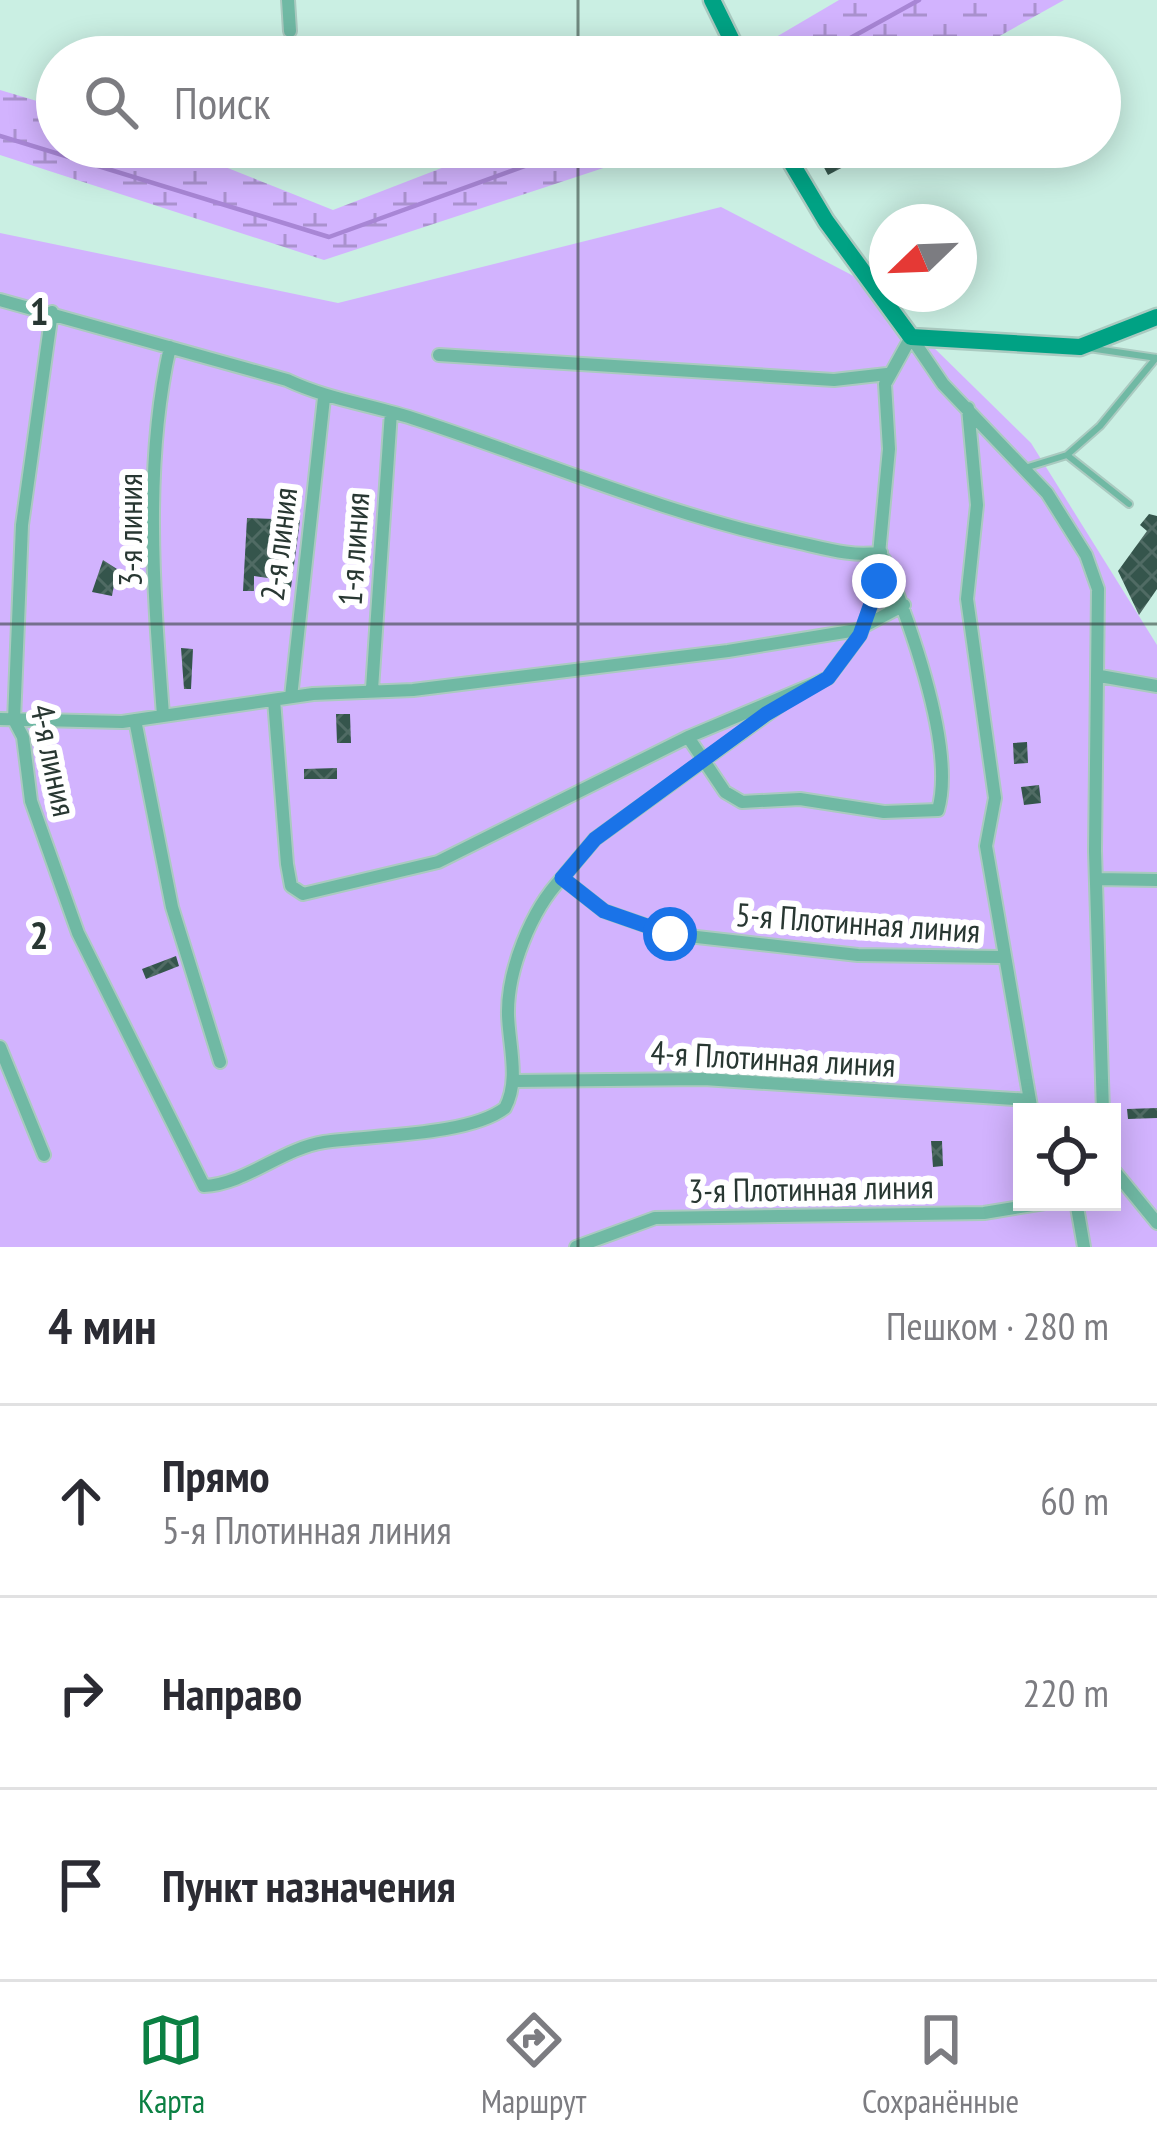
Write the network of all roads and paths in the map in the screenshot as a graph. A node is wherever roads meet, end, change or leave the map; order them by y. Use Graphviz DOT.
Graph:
graph roads {
  1 [pos="288,0"];
  2 [pos="712,0"];
  3 [pos="290,31"];
  4 [pos="730,36"];
  5 [pos="794,168"];
  6 [pos="0,300"];
  7 [pos="52,312"];
  8 [pos="1157,316"];
  9 [pos="911,337"];
  10 [pos="1081,346"];
  11 [pos="170,347"];
  12 [pos="439,355"];
  13 [pos="1157,358"];
  14 [pos="886,374"];
  15 [pos="323,398"];
  16 [pos="968,407"];
  17 [pos="391,412"];
  18 [pos="1067,455"];
  19 [pos="1028,467"];
  20 [pos="1129,503"];
  21 [pos="881,552"];
  22 [pos="904,605"];
  23 [pos="864,627"];
  24 [pos="1100,676"];
  25 [pos="1157,686"];
  26 [pos="808,688"];
  27 [pos="372,689"];
  28 [pos="291,697"];
  29 [pos="274,700"];
  30 [pos="163,715"];
  31 [pos="7,719"];
  32 [pos="135,720"];
  33 [pos="688,737"];
  34 [pos="704,763"];
  35 [pos="562,878"];
  36 [pos="1096,879"];
  37 [pos="1157,880"];
  38 [pos="1001,957"];
  39 [pos="0,1047"];
  40 [pos="220,1062"];
  41 [pos="513,1081"];
  42 [pos="1030,1103"];
  43 [pos="1103,1103"];
  44 [pos="1013,1105"];
  45 [pos="44,1155"];
  46 [pos="1121,1181"];
  47 [pos="1013,1209"];
  48 [pos="1081,1211"];
  49 [pos="1157,1223"];
  50 [pos="576,1247"];
  51 [pos="1084,1247"];
  1 -- 3 [label="street"];
  2 -- 4 [label="main road"];
  5 -- 9 [label="main road"];
  6 -- 7 [label="street"];
  7 -- 11 [label="street"];
  7 -- 31 [label="street, 4-я линия"];
  8 -- 10 [label="main road"];
  9 -- 10 [label="main road"];
  9 -- 14 [label="street"];
  9 -- 16 [label="street"];
  10 -- 13 [label="lane"];
  11 -- 15 [label="street"];
  11 -- 30 [label="street, 3-я линия"];
  12 -- 14 [label="street"];
  13 -- 18 [label="lane"];
  14 -- 21 [label="street"];
  15 -- 17 [label="street"];
  15 -- 28 [label="street, 2-я линия"];
  16 -- 19 [label="street"];
  16 -- 38 [label="street"];
  17 -- 21 [label="street"];
  17 -- 27 [label="street, 1-я линия"];
  18 -- 19 [label="lane"];
  18 -- 20 [label="lane"];
  19 -- 24 [label="street"];
  21 -- 22 [label="street"];
  21 -- 23 [label="street"];
  22 -- 23 [label="street"];
  22 -- 34 [label="street"];
  23 -- 26 [label="street"];
  23 -- 27 [label="street"];
  24 -- 25 [label="street"];
  24 -- 36 [label="street"];
  26 -- 33 [label="street"];
  26 -- 34 [label="street"];
  27 -- 28 [label="street"];
  28 -- 29 [label="street"];
  29 -- 30 [label="street"];
  29 -- 33 [label="street"];
  30 -- 32 [label="street"];
  31 -- 32 [label="street"];
  31 -- 41 [label="street, 4-я линия"];
  32 -- 40 [label="street"];
  33 -- 34 [label="street"];
  34 -- 35 [label="street"];
  35 -- 38 [label="street, 5-я Плотинная линия"];
  35 -- 41 [label="street"];
  36 -- 37 [label="street"];
  36 -- 43 [label="street"];
  38 -- 42 [label="street"];
  39 -- 45 [label="street"];
  41 -- 44 [label="street, 4-я Плотинная линия"];
  46 -- 49 [label="street"];
  47 -- 50 [label="street, 3-я Плотинная линия"];
  48 -- 51 [label="street"];
}
